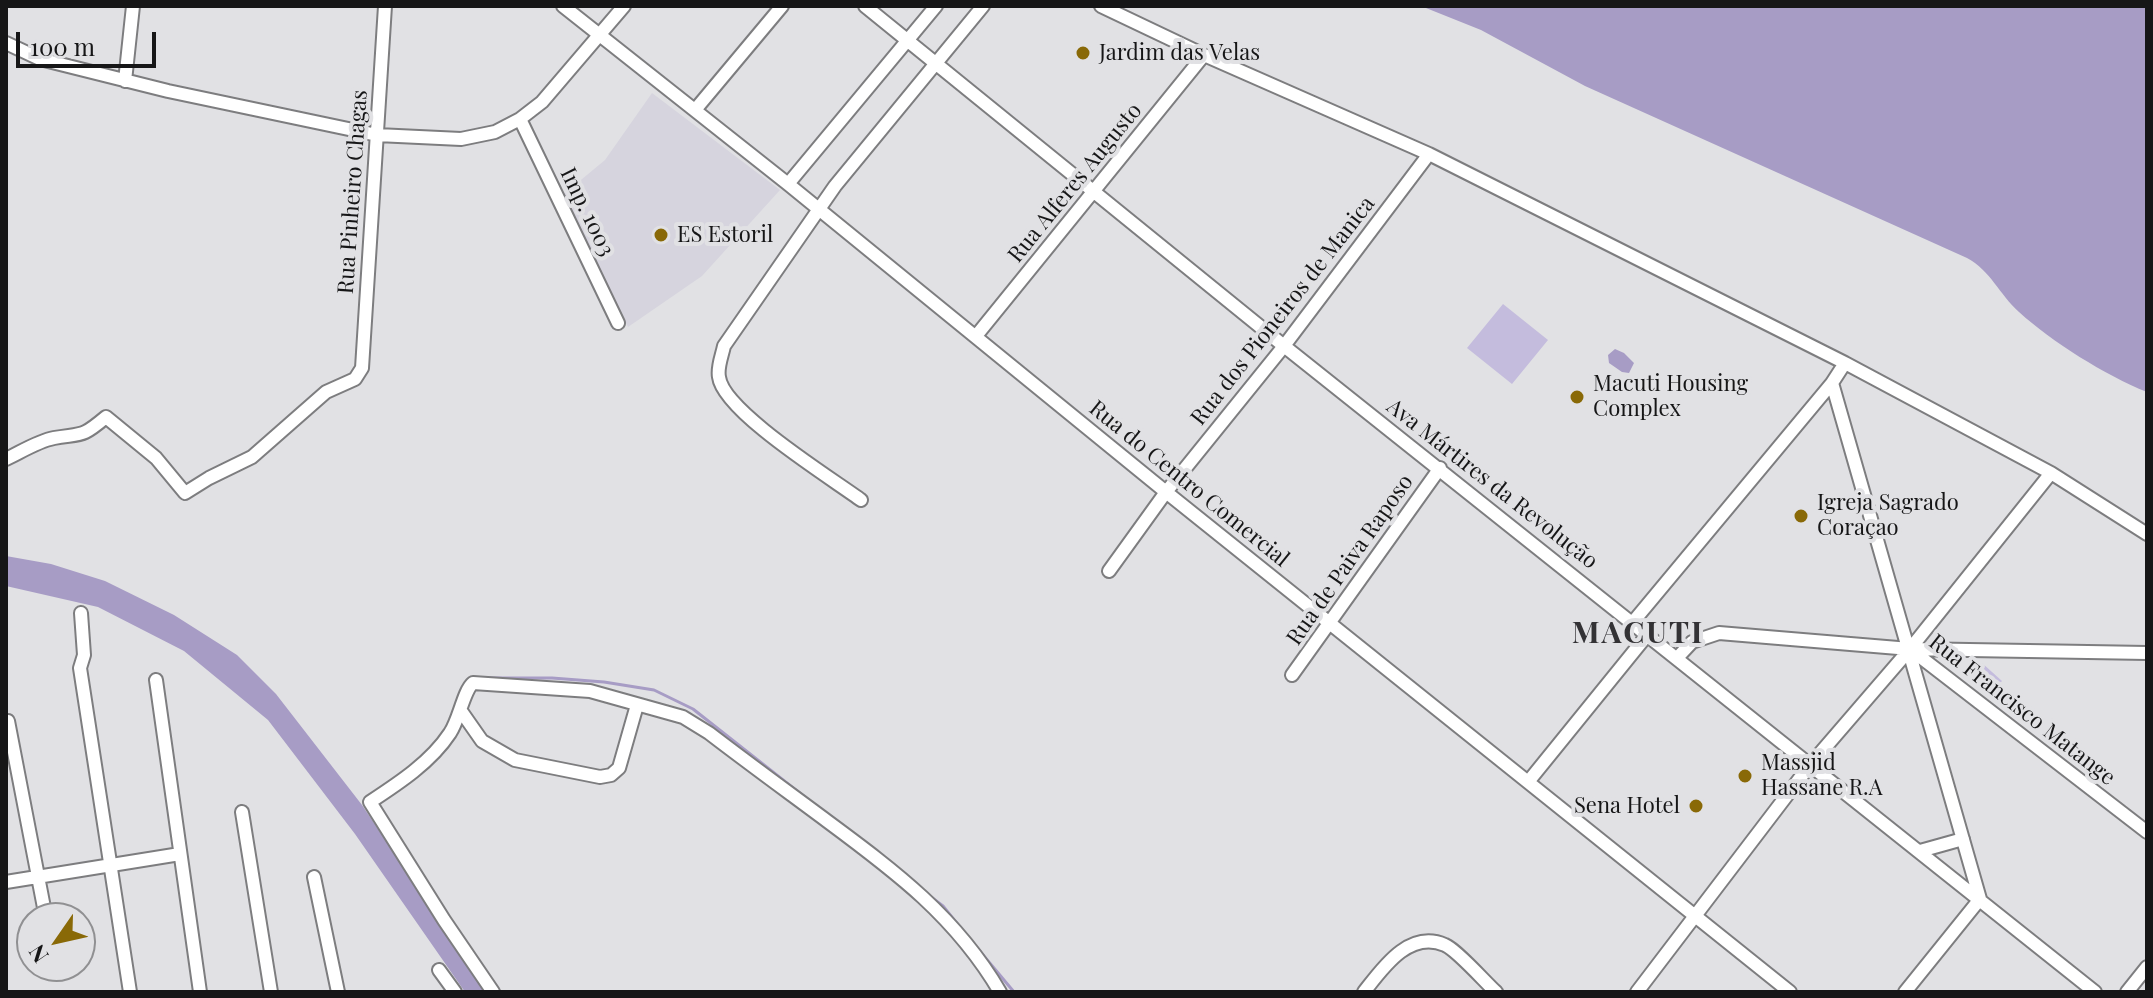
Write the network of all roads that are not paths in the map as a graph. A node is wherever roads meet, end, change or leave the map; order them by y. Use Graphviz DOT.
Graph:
graph roads {
  1 [pos="133,6"];
  2 [pos="385,6"];
  3 [pos="563,6"];
  4 [pos="624,6"];
  5 [pos="782,6"];
  6 [pos="865,6"];
  7 [pos="936,6"];
  8 [pos="983,6"];
  9 [pos="1101,6"];
  10 [pos="600,35"];
  11 [pos="908,41"];
  12 [pos="6,43"];
  13 [pos="1204,55"];
  14 [pos="936,63"];
  15 [pos="125,81"];
  16 [pos="695,110"];
  17 [pos="520,119"];
  18 [pos="377,135"];
  19 [pos="1429,154"];
  20 [pos="788,184"];
  21 [pos="1095,191"];
  22 [pos="820,211"];
  23 [pos="618,323"];
  24 [pos="976,336"];
  25 [pos="1284,346"];
  26 [pos="1845,363"];
  27 [pos="1832,383"];
  28 [pos="6,459"];
  29 [pos="1440,468"];
  30 [pos="2051,473"];
  31 [pos="1166,492"];
  32 [pos="861,500"];
  33 [pos="2147,534"];
  34 [pos="1109,571"];
  35 [pos="81,613"];
  36 [pos="1633,622"];
  37 [pos="1329,623"];
  38 [pos="1648,634"];
  39 [pos="1910,649"];
  40 [pos="2147,653"];
  41 [pos="1677,658"];
  42 [pos="1292,675"];
  43 [pos="156,680"];
  44 [pos="637,705"];
  45 [pos="461,711"];
  46 [pos="8,721"];
  47 [pos="1810,765"];
  48 [pos="1528,782"];
  49 [pos="242,812"];
  50 [pos="2147,832"];
  51 [pos="1963,839"];
  52 [pos="1920,851"];
  53 [pos="180,854"];
  54 [pos="111,865"];
  55 [pos="40,875"];
  56 [pos="314,877"];
  57 [pos="6,882"];
  58 [pos="1980,899"];
  59 [pos="44,902"];
  60 [pos="1695,915"];
  61 [pos="2147,967"];
  62 [pos="439,970"];
  63 [pos="130,992"];
  64 [pos="200,992"];
  65 [pos="271,992"];
  66 [pos="338,992"];
  67 [pos="455,992"];
  68 [pos="493,992"];
  69 [pos="1000,992"];
  70 [pos="1364,992"];
  71 [pos="1496,992"];
  72 [pos="1637,992"];
  73 [pos="1790,992"];
  74 [pos="1905,992"];
  75 [pos="2095,992"];
  76 [pos="2127,992"];
  1 -- 15 [label="street"];
  2 -- 18 [label="street, Rua Pinheiro Chagas"];
  3 -- 10 [label="street, Rua do Centro Comercial"];
  4 -- 10 [label="street"];
  5 -- 16 [label="street"];
  6 -- 11 [label="street, Ava Mártires da Revolução"];
  7 -- 11 [label="street"];
  8 -- 14 [label="street"];
  9 -- 13 [label="street"];
  10 -- 16 [label="street, Rua do Centro Comercial"];
  10 -- 17 [label="street"];
  11 -- 14 [label="street, Ava Mártires da Revolução"];
  11 -- 20 [label="street"];
  12 -- 15 [label="street"];
  13 -- 19 [label="street"];
  13 -- 21 [label="street, Rua Alferes Augusto"];
  14 -- 21 [label="street, Ava Mártires da Revolução"];
  14 -- 22 [label="street"];
  15 -- 18 [label="street"];
  16 -- 20 [label="street, Rua do Centro Comercial"];
  17 -- 18 [label="street"];
  17 -- 23 [label="street, Imp. 1003"];
  18 -- 28 [label="street, Rua Pinheiro Chagas"];
  19 -- 25 [label="street, Rua dos Pioneiros de Manica"];
  19 -- 26 [label="street"];
  20 -- 22 [label="street, Rua do Centro Comercial"];
  21 -- 24 [label="street, Rua Alferes Augusto"];
  21 -- 25 [label="street, Ava Mártires da Revolução"];
  22 -- 24 [label="street, Rua do Centro Comercial"];
  22 -- 32 [label="street"];
  24 -- 31 [label="street, Rua do Centro Comercial"];
  25 -- 29 [label="street, Ava Mártires da Revolução"];
  25 -- 31 [label="street, Rua dos Pioneiros de Manica"];
  26 -- 27 [label="street"];
  26 -- 30 [label="street"];
  27 -- 36 [label="street"];
  27 -- 39 [label="street"];
  29 -- 36 [label="street, Ava Mártires da Revolução"];
  29 -- 37 [label="street, Rua de Paiva Raposo"];
  30 -- 33 [label="street"];
  30 -- 39 [label="street"];
  31 -- 34 [label="street, Rua dos Pioneiros de Manica"];
  31 -- 37 [label="street, Rua do Centro Comercial"];
  35 -- 54 [label="street"];
  36 -- 38 [label="street, Ava Mártires da Revolução"];
  37 -- 42 [label="street, Rua de Paiva Raposo"];
  37 -- 48 [label="street, Rua do Centro Comercial"];
  38 -- 41 [label="street, Ava Mártires da Revolução"];
  38 -- 48 [label="street"];
  39 -- 40 [label="street"];
  39 -- 41 [label="street"];
  39 -- 47 [label="street"];
  39 -- 50 [label="street, Rua Francisco Matange"];
  39 -- 51 [label="street"];
  41 -- 47 [label="street, Ava Mártires da Revolução"];
  43 -- 53 [label="street"];
  44 -- 45 [label="street"];
  44 -- 45 [label="street"];
  44 -- 69 [label="street"];
  45 -- 68 [label="street"];
  46 -- 55 [label="street"];
  47 -- 52 [label="street, Ava Mártires da Revolução"];
  47 -- 60 [label="street"];
  48 -- 60 [label="street, Rua do Centro Comercial"];
  49 -- 65 [label="street"];
  51 -- 52 [label="street"];
  51 -- 58 [label="street"];
  52 -- 58 [label="street, Ava Mártires da Revolução"];
  53 -- 54 [label="street"];
  53 -- 64 [label="street"];
  54 -- 55 [label="street"];
  54 -- 63 [label="street"];
  55 -- 57 [label="street"];
  55 -- 59 [label="street"];
  56 -- 66 [label="street"];
  58 -- 74 [label="street"];
  58 -- 75 [label="street, Ava Mártires da Revolução"];
  60 -- 72 [label="street"];
  60 -- 73 [label="street, Rua do Centro Comercial"];
  61 -- 76 [label="street"];
  62 -- 67 [label="street"];
  70 -- 71 [label="street"];
}
